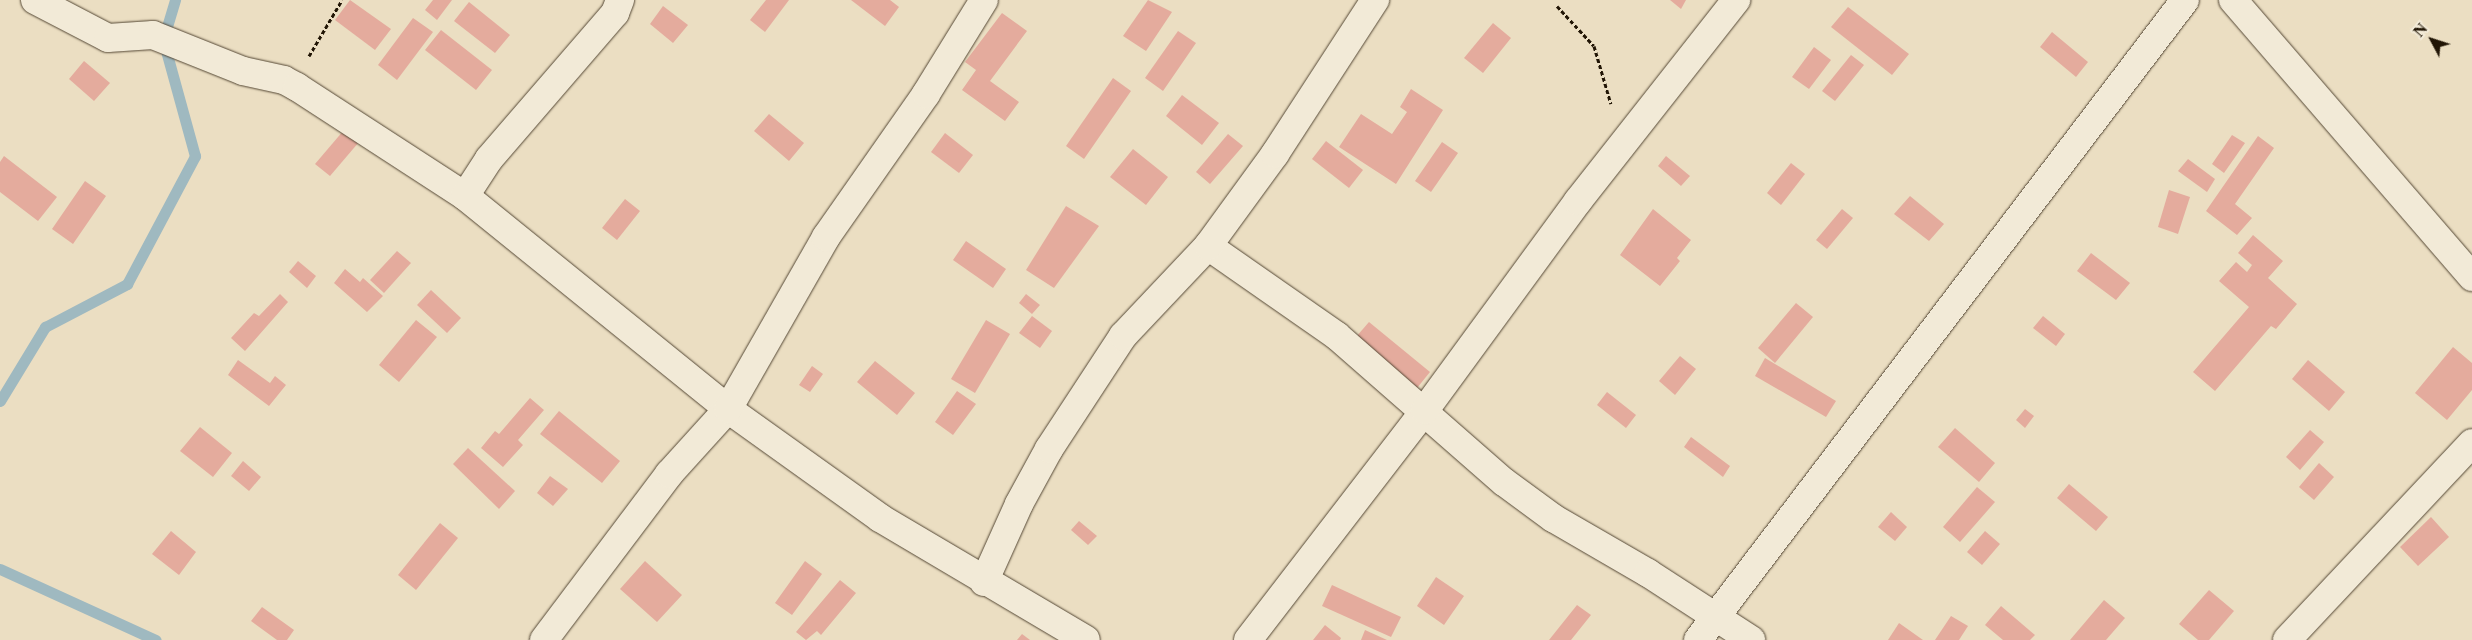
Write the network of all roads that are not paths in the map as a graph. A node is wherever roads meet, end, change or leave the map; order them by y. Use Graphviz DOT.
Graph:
graph roads {
  1 [pos="36,0"];
  2 [pos="620,0"];
  3 [pos="984,0"];
  4 [pos="1375,0"];
  5 [pos="1736,0"];
  6 [pos="2185,0"];
  7 [pos="2233,0"];
  8 [pos="465,196"];
  9 [pos="1208,246"];
  10 [pos="2472,277"];
  11 [pos="728,408"];
  12 [pos="1425,410"];
  13 [pos="2472,443"];
  14 [pos="984,582"];
  15 [pos="1714,616"];
  16 [pos="544,640"];
  17 [pos="1086,640"];
  18 [pos="1248,640"];
  19 [pos="1698,640"];
  20 [pos="1751,640"];
  21 [pos="2287,640"];
  1 -- 8 [label="street"];
  2 -- 8 [label="street"];
  3 -- 11 [label="street"];
  4 -- 9 [label="street"];
  5 -- 12 [label="street"];
  6 -- 15 [label="street"];
  7 -- 10 [label="street"];
  8 -- 11 [label="street"];
  9 -- 12 [label="street"];
  9 -- 14 [label="street"];
  11 -- 14 [label="street"];
  11 -- 16 [label="street"];
  12 -- 15 [label="street"];
  12 -- 18 [label="street"];
  13 -- 21 [label="street"];
  14 -- 17 [label="street"];
  15 -- 19 [label="street"];
  15 -- 20 [label="street"];
}
